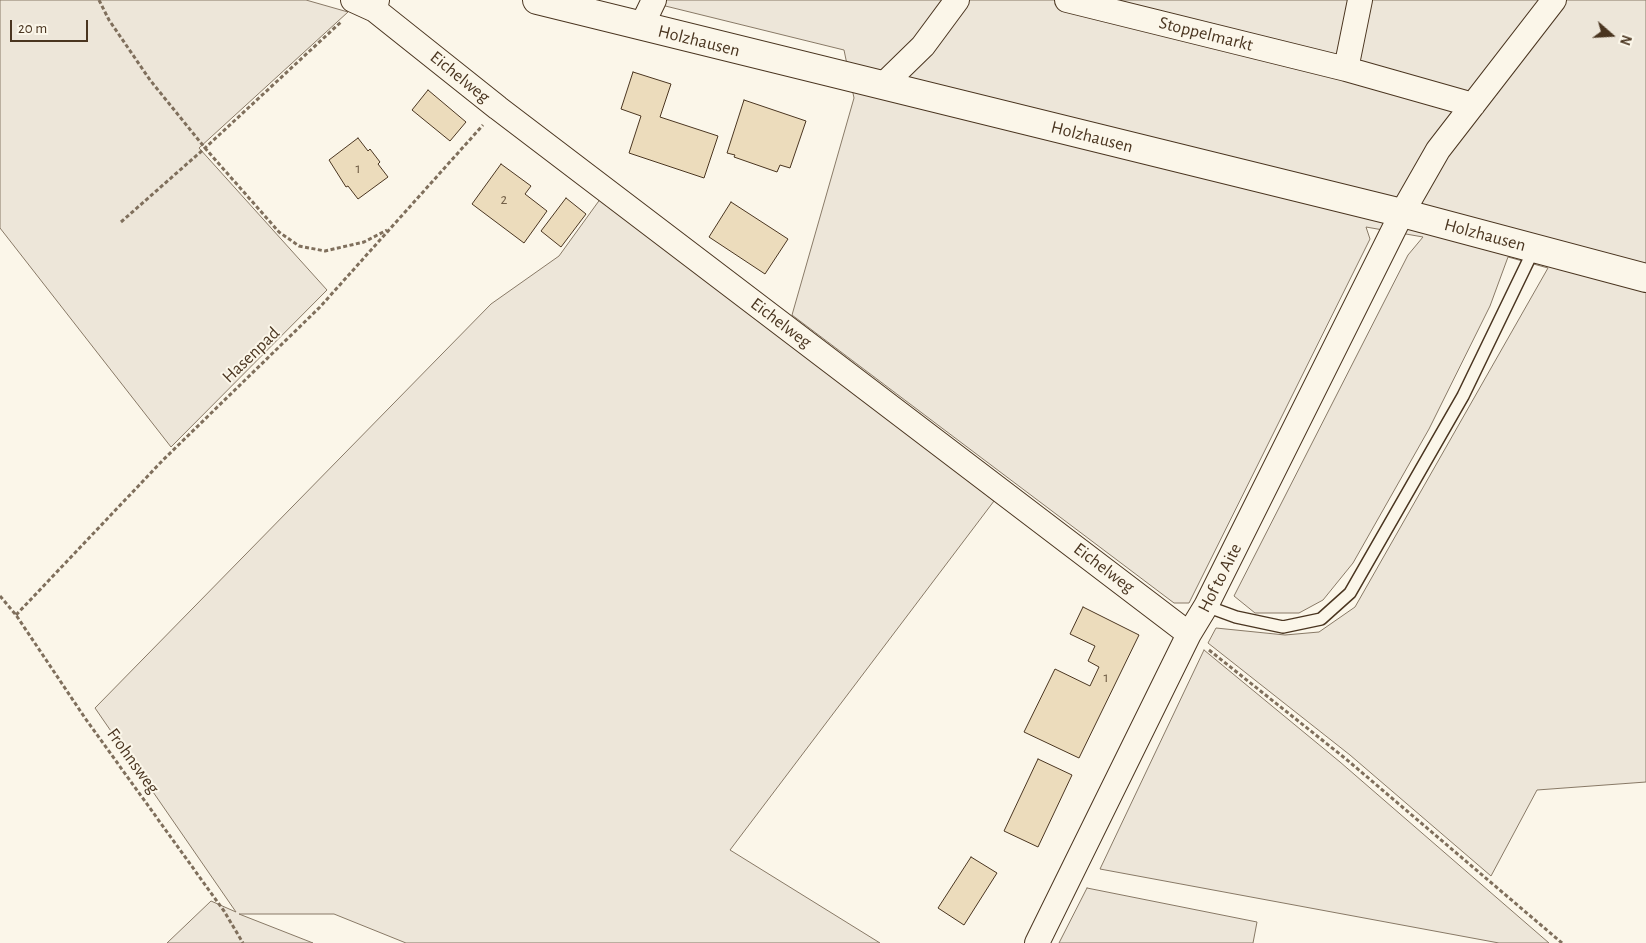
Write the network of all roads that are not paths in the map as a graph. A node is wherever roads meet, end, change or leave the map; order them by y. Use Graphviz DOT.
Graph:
graph roads {
  1 [pos="537,0"];
  2 [pos="654,0"];
  3 [pos="957,0"];
  4 [pos="1067,0"];
  5 [pos="1360,0"];
  6 [pos="1554,0"];
  7 [pos="367,3"];
  8 [pos="641,27"];
  9 [pos="1346,69"];
  10 [pos="882,86"];
  11 [pos="1473,105"];
  12 [pos="1402,213"];
  13 [pos="1534,248"];
  14 [pos="1646,278"];
  15 [pos="1206,606"];
  16 [pos="1190,634"];
  17 [pos="1037,943"];
  1 -- 8 [label="street, Holzhausen"];
  2 -- 8 [label="street"];
  3 -- 10 [label="street"];
  4 -- 9 [label="street, Stoppelmarkt"];
  5 -- 9 [label="street"];
  6 -- 11 [label="street"];
  7 -- 16 [label="street, Eichelweg"];
  8 -- 10 [label="street, Holzhausen"];
  9 -- 11 [label="street, Stoppelmarkt"];
  10 -- 12 [label="street, Holzhausen"];
  11 -- 12 [label="street"];
  12 -- 13 [label="street, Holzhausen"];
  12 -- 15 [label="street, Hof to Aite"];
  13 -- 14 [label="street, Holzhausen"];
  13 -- 15 [label="lane"];
  15 -- 16 [label="street, Hof to Aite"];
  16 -- 17 [label="street, Hof to Aite"];
}
